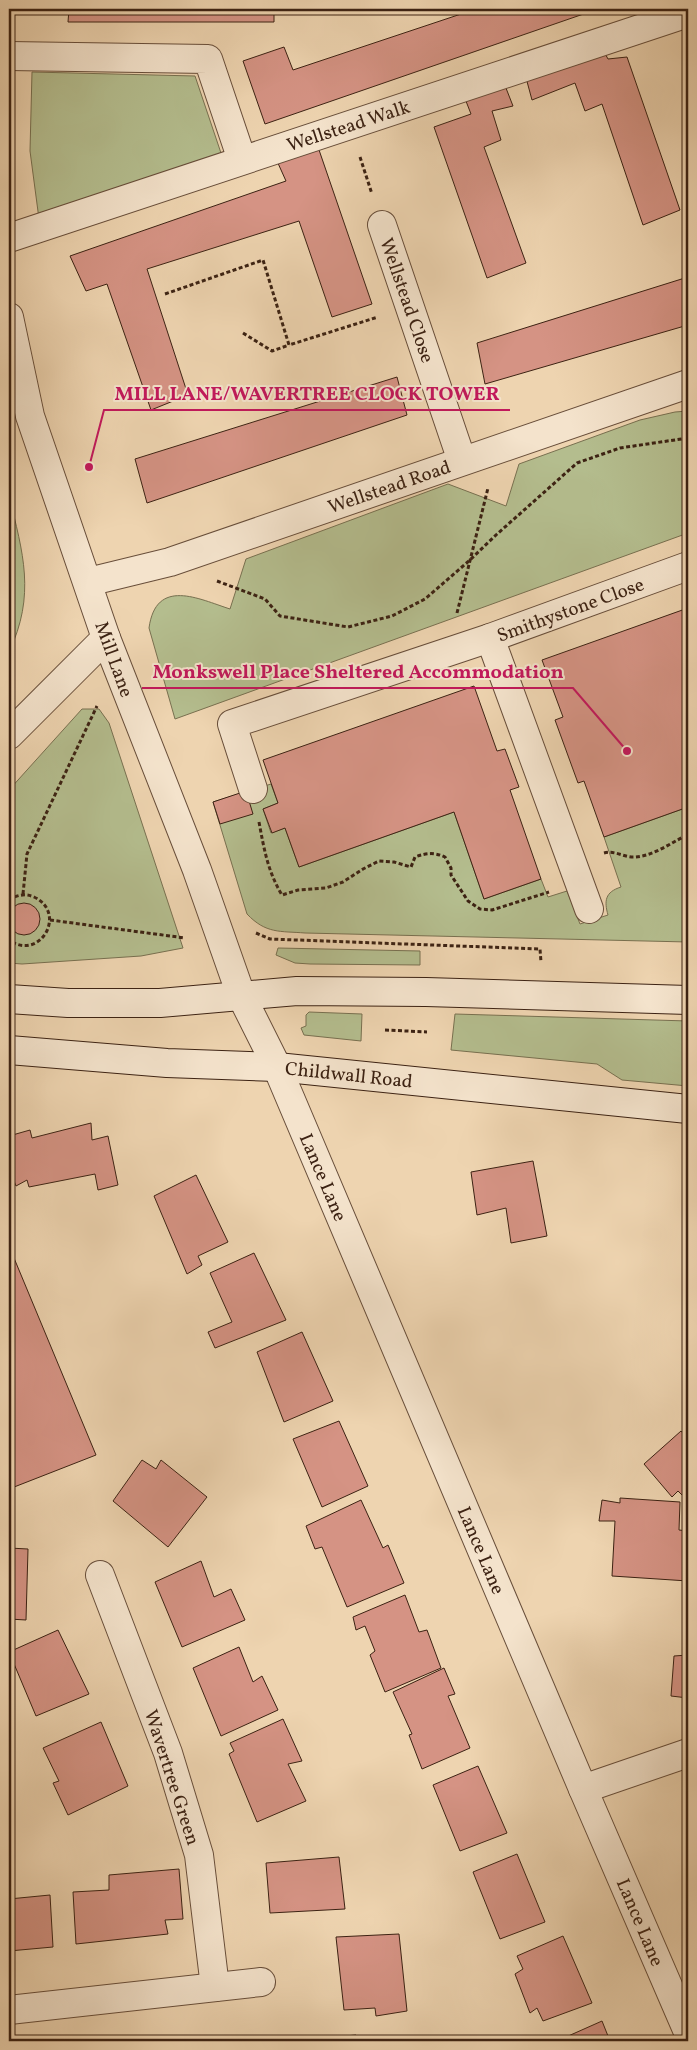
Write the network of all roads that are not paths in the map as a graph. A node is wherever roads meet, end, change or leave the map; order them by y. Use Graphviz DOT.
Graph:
graph roads {
  1 [pos="688,13"];
  2 [pos="9,56"];
  3 [pos="242,160"];
  4 [pos="382,225"];
  5 [pos="9,238"];
  6 [pos="9,317"];
  7 [pos="688,384"];
  8 [pos="462,461"];
  9 [pos="688,566"];
  10 [pos="88,582"];
  11 [pos="106,638"];
  12 [pos="490,638"];
  13 [pos="9,735"];
  14 [pos="253,790"];
  15 [pos="589,909"];
  16 [pos="241,995"];
  17 [pos="9,999"];
  18 [pos="688,1000"];
  19 [pos="9,1050"];
  20 [pos="278,1067"];
  21 [pos="688,1109"];
  22 [pos="100,1575"];
  23 [pos="688,1752"];
  24 [pos="583,1789"];
  25 [pos="262,1982"];
  26 [pos="215,1987"];
  27 [pos="9,2010"];
  28 [pos="688,2032"];
  1 -- 3 [label="street, Wellstead Walk"];
  2 -- 3 [label="street"];
  3 -- 5 [label="street, Wellstead Walk"];
  4 -- 8 [label="street, Wellstead Close"];
  6 -- 10 [label="street, Mill Lane"];
  7 -- 8 [label="street, Wellstead Road"];
  8 -- 10 [label="street, Wellstead Road"];
  9 -- 12 [label="street, Smithystone Close"];
  10 -- 11 [label="street, Mill Lane"];
  11 -- 13 [label="street"];
  11 -- 16 [label="street, Mill Lane"];
  12 -- 14 [label="street, Smithystone Close"];
  12 -- 15 [label="street"];
  16 -- 17 [label="street"];
  16 -- 18 [label="street"];
  16 -- 20 [label="street, Lance Lane"];
  19 -- 20 [label="street, Childwall Road"];
  20 -- 21 [label="street, Childwall Road"];
  20 -- 24 [label="street, Lance Lane"];
  22 -- 26 [label="street, Wavertree Green"];
  23 -- 24 [label="street"];
  24 -- 28 [label="street, Lance Lane"];
  25 -- 26 [label="street"];
  26 -- 27 [label="street"];
}
